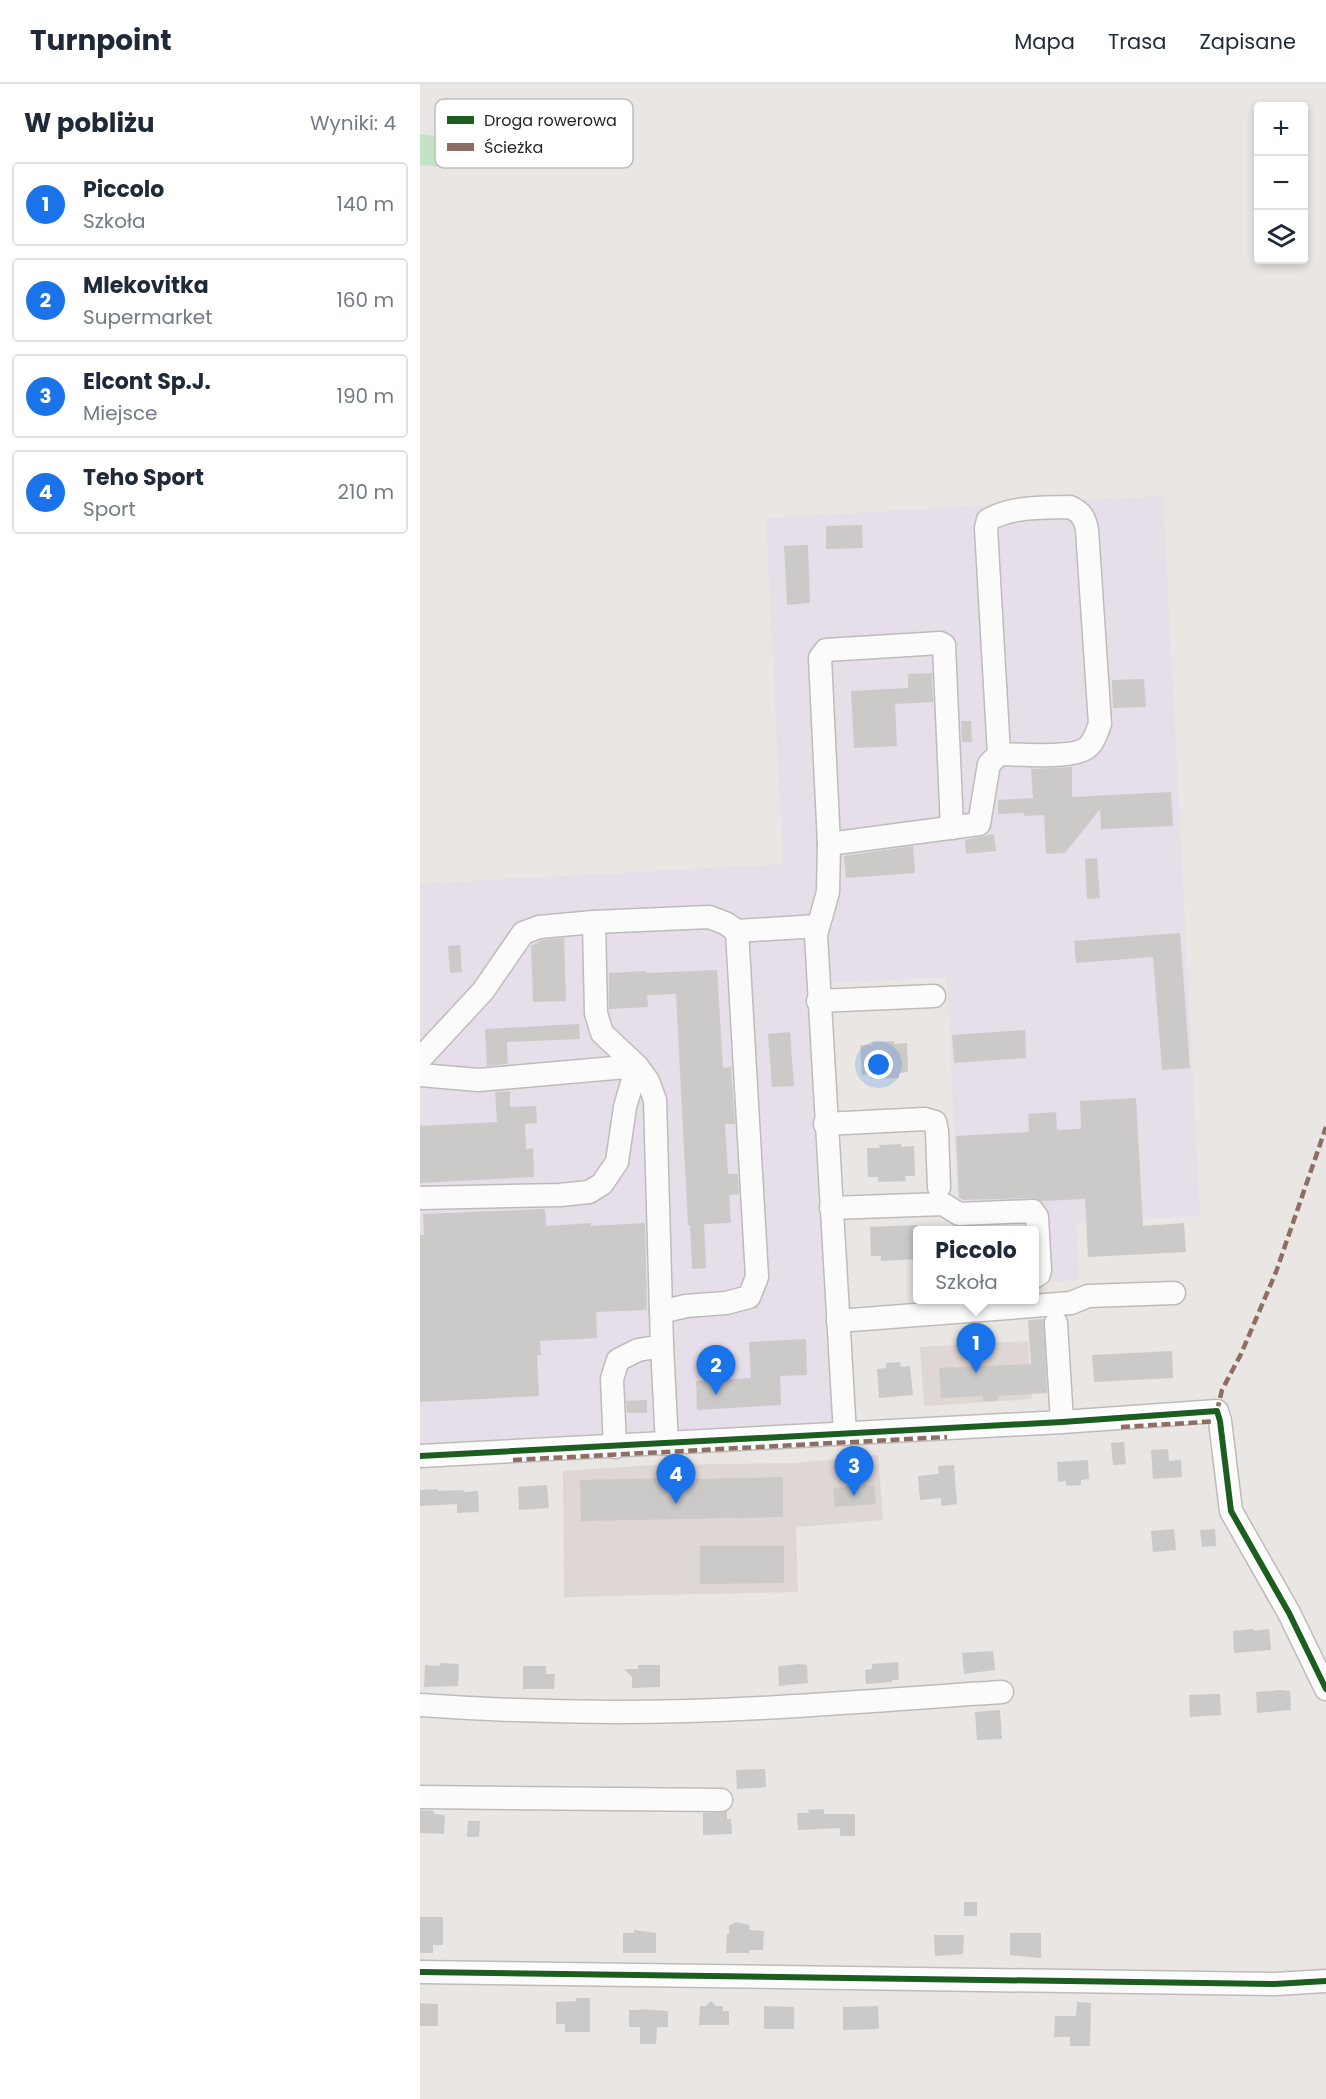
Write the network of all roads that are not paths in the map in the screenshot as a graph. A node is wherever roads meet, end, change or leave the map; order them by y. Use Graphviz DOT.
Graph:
graph roads {
  1 [pos="999,754"];
  2 [pos="952,828"];
  3 [pos="829,844"];
  4 [pos="594,922"];
  5 [pos="818,926"];
  6 [pos="736,931"];
  7 [pos="934,996"];
  8 [pos="818,1001"];
  9 [pos="420,1059"];
  10 [pos="637,1066"];
  11 [pos="420,1075"];
  12 [pos="825,1124"];
  13 [pos="939,1187"];
  14 [pos="420,1198"];
  15 [pos="831,1209"];
  16 [pos="960,1222"];
  17 [pos="1036,1226"];
  18 [pos="1174,1293"];
  19 [pos="661,1312"];
  20 [pos="838,1321"];
  21 [pos="1056,1323"];
  22 [pos="662,1346"];
  23 [pos="1062,1422"];
  24 [pos="844,1434"];
  25 [pos="667,1444"];
  26 [pos="615,1447"];
  27 [pos="420,1455"];
  28 [pos="1326,1689"];
  29 [pos="1002,1692"];
  30 [pos="420,1705"];
  31 [pos="420,1797"];
  32 [pos="720,1800"];
  33 [pos="420,1972"];
  34 [pos="1326,1981"];
  1 -- 1 [label="street"];
  1 -- 2 [label="street"];
  2 -- 3 [label="street"];
  2 -- 3 [label="street"];
  3 -- 5 [label="street"];
  4 -- 6 [label="street"];
  4 -- 9 [label="street"];
  4 -- 10 [label="street"];
  5 -- 6 [label="street"];
  5 -- 8 [label="street"];
  6 -- 19 [label="street"];
  7 -- 8 [label="street"];
  8 -- 12 [label="street"];
  10 -- 11 [label="street"];
  10 -- 14 [label="street"];
  10 -- 19 [label="street"];
  12 -- 13 [label="street"];
  12 -- 15 [label="street"];
  15 -- 16 [label="street"];
  15 -- 20 [label="street"];
  16 -- 17 [label="street"];
  18 -- 20 [label="street"];
  19 -- 22 [label="street"];
  20 -- 24 [label="street"];
  21 -- 23 [label="street"];
  22 -- 25 [label="street"];
  22 -- 26 [label="street"];
  23 -- 24 [label="street"];
  23 -- 28 [label="street"];
  24 -- 25 [label="street"];
  25 -- 26 [label="street"];
  26 -- 27 [label="street"];
  29 -- 30 [label="street"];
  31 -- 32 [label="street"];
  33 -- 34 [label="street"];
}
